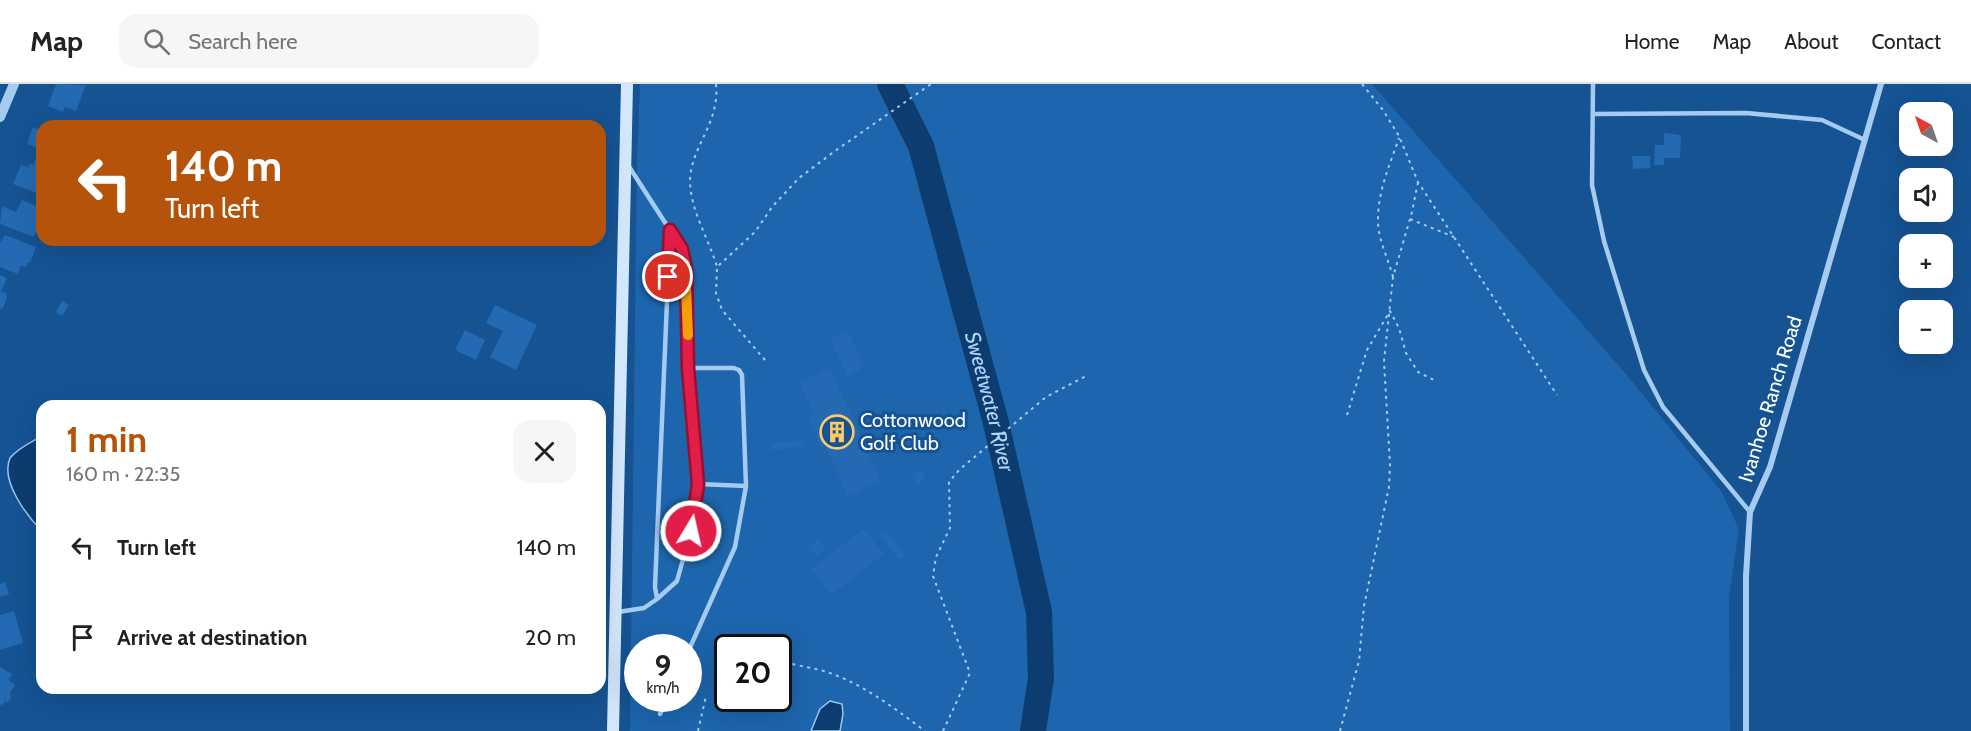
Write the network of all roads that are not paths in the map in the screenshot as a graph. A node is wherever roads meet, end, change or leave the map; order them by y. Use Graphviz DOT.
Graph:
graph roads {
  1 [pos="14,84"];
  2 [pos="627,84"];
  3 [pos="1593,84"];
  4 [pos="1881,84"];
  5 [pos="1593,114"];
  6 [pos="0,117"];
  7 [pos="1865,140"];
  8 [pos="625,160"];
  9 [pos="670,230"];
  10 [pos="688,368"];
  11 [pos="698,484"];
  12 [pos="746,486"];
  13 [pos="1750,512"];
  14 [pos="657,599"];
  15 [pos="616,612"];
  16 [pos="696,634"];
  17 [pos="613,731"];
  18 [pos="1746,731"];
  1 -- 6 [label="street"];
  2 -- 8 [label="main road"];
  3 -- 5 [label="lane"];
  4 -- 7 [label="street, Ivanhoe Ranch Road"];
  5 -- 7 [label="lane"];
  5 -- 13 [label="lane"];
  7 -- 13 [label="street, Ivanhoe Ranch Road"];
  8 -- 9 [label="lane"];
  8 -- 15 [label="main road"];
  9 -- 10 [label="lane"];
  9 -- 14 [label="lane"];
  10 -- 11 [label="lane"];
  10 -- 12 [label="lane"];
  11 -- 12 [label="lane"];
  11 -- 14 [label="lane"];
  12 -- 16 [label="lane"];
  13 -- 18 [label="street, Ivanhoe Ranch Road"];
  14 -- 15 [label="lane"];
  15 -- 17 [label="main road"];
}
